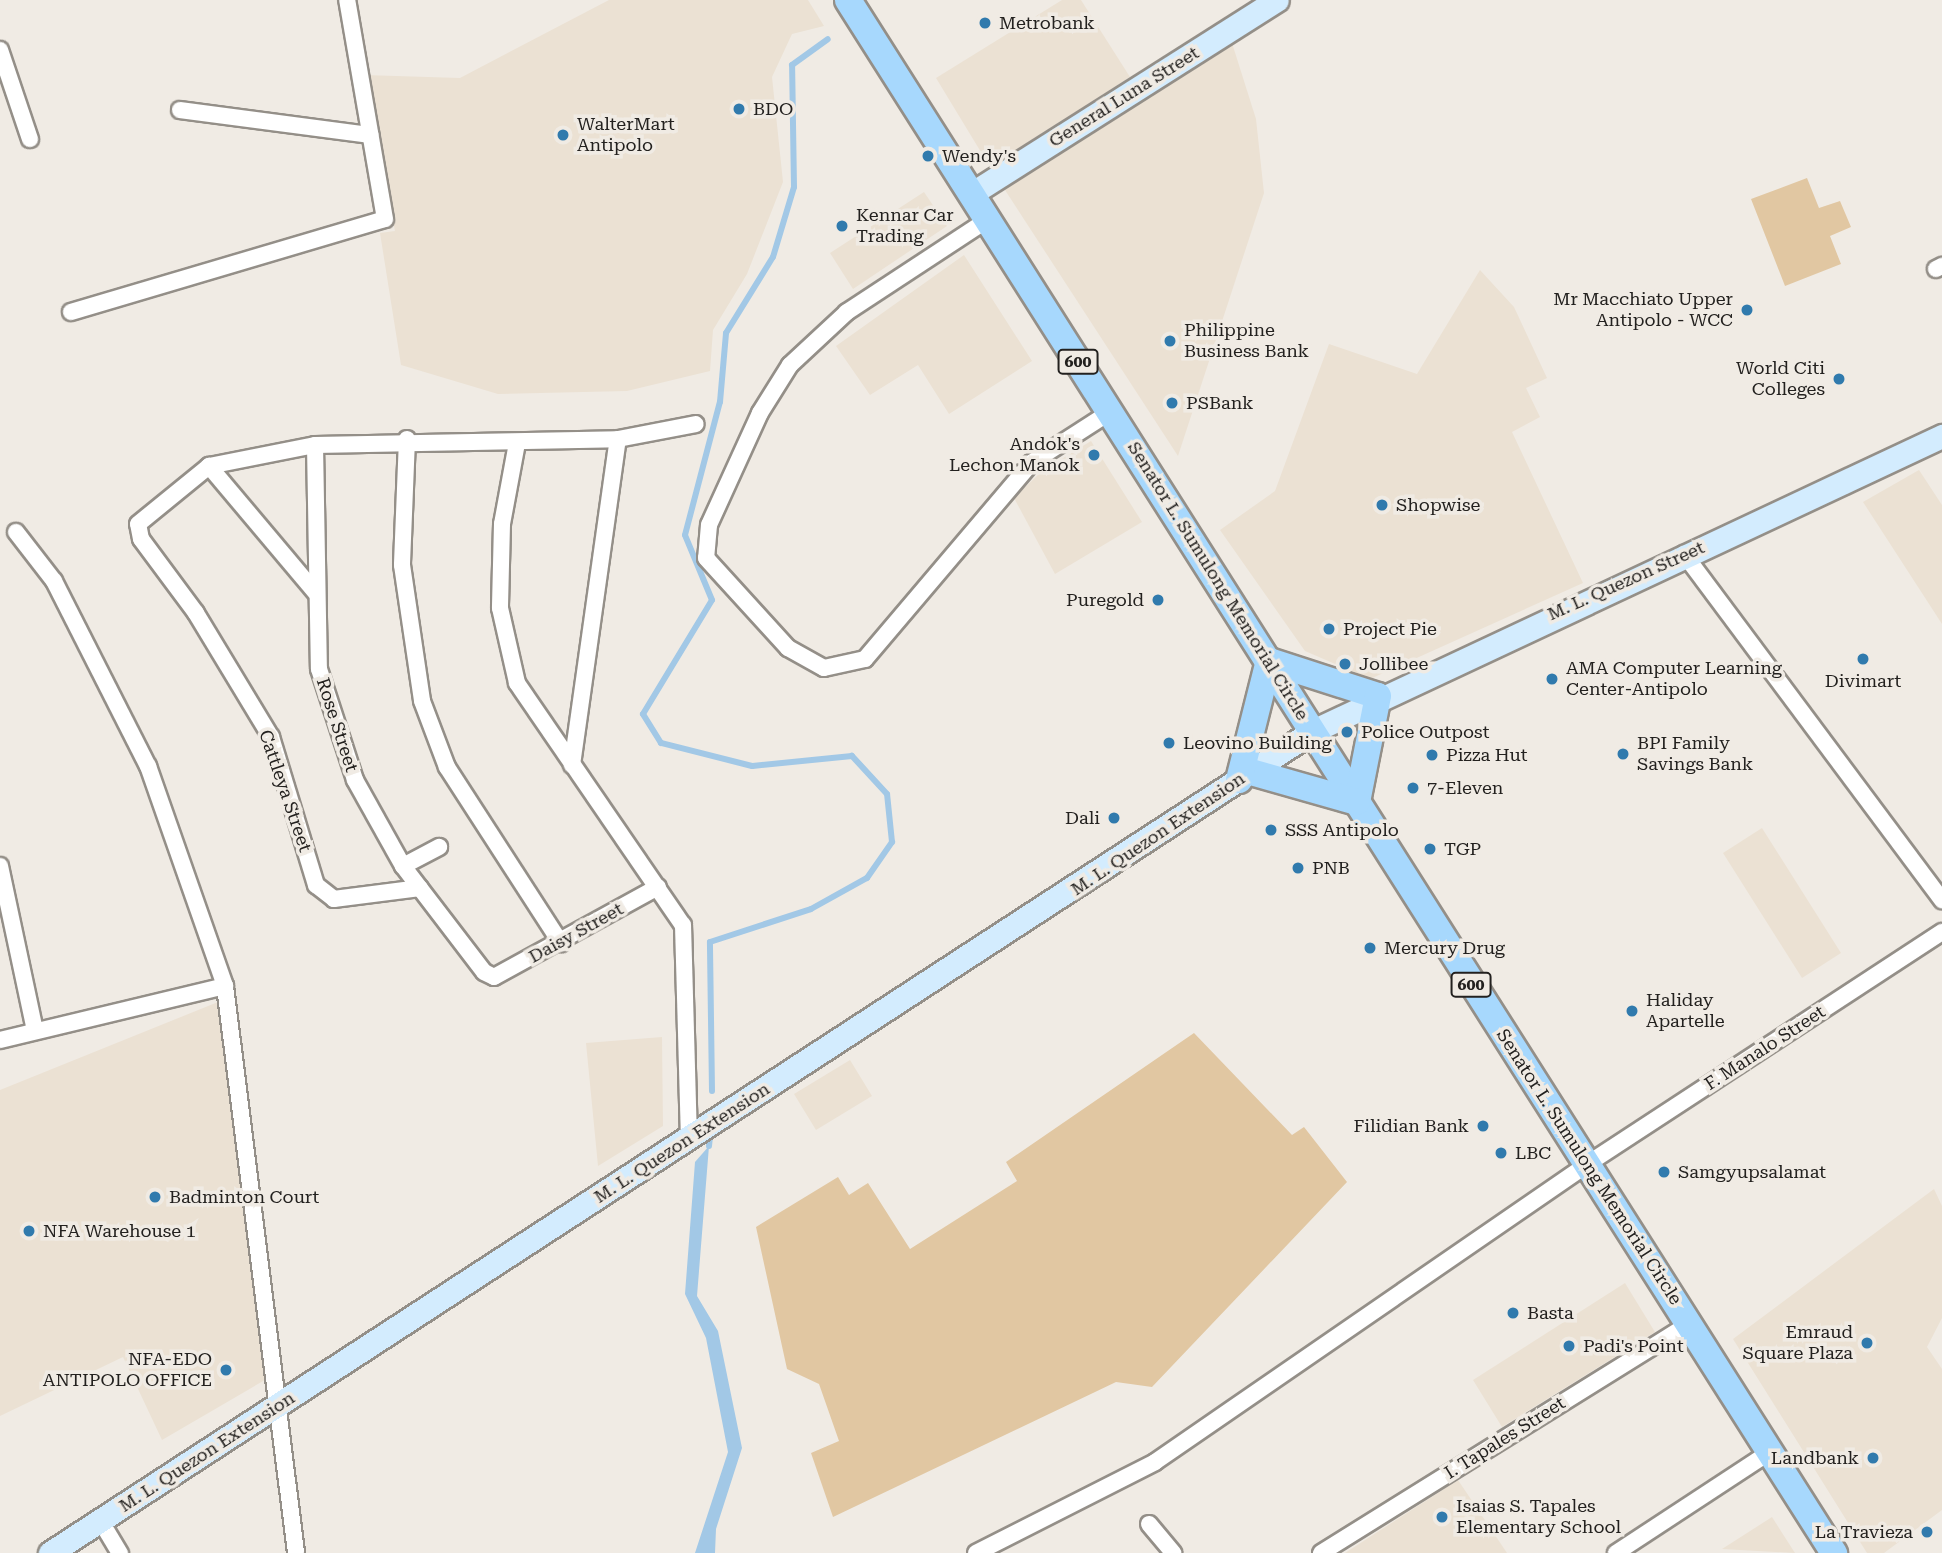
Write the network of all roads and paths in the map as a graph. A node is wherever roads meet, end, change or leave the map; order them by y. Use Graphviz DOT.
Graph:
graph roads {
  1 [pos="347,0"];
  2 [pos="848,0"];
  3 [pos="1277,0"];
  4 [pos="0,50"];
  5 [pos="180,110"];
  6 [pos="370,135"];
  7 [pos="30,139"];
  8 [pos="971,194"];
  9 [pos="987,220"];
  10 [pos="71,312"];
  11 [pos="1110,412"];
  12 [pos="696,424"];
  13 [pos="1942,436"];
  14 [pos="407,439"];
  15 [pos="618,439"];
  16 [pos="516,443"];
  17 [pos="315,445"];
  18 [pos="209,466"];
  19 [pos="16,532"];
  20 [pos="1684,554"];
  21 [pos="315,592"];
  22 [pos="1269,661"];
  23 [pos="1378,696"];
  24 [pos="1313,731"];
  25 [pos="572,765"];
  26 [pos="1245,776"];
  27 [pos="1357,802"];
  28 [pos="439,847"];
  29 [pos="0,866"];
  30 [pos="403,866"];
  31 [pos="658,887"];
  32 [pos="419,888"];
  33 [pos="1942,900"];
  34 [pos="1942,932"];
  35 [pos="562,943"];
  36 [pos="494,977"];
  37 [pos="225,986"];
  38 [pos="35,1030"];
  39 [pos="0,1040"];
  40 [pos="689,1138"];
  41 [pos="1589,1163"];
  42 [pos="1690,1323"];
  43 [pos="279,1405"];
  44 [pos="1770,1452"];
  45 [pos="100,1520"];
  46 [pos="1149,1524"];
  47 [pos="50,1553"];
  48 [pos="120,1553"];
  49 [pos="296,1553"];
  50 [pos="976,1553"];
  51 [pos="1173,1553"];
  52 [pos="1321,1553"];
  53 [pos="1616,1553"];
  54 [pos="1834,1553"];
  1 -- 6 [label="street"];
  2 -- 8 [label="main road, Senator L. Sumulong Memorial Circle / 600"];
  3 -- 8 [label="main road, General Luna Street"];
  4 -- 7 [label="street"];
  5 -- 6 [label="street"];
  6 -- 10 [label="street"];
  8 -- 9 [label="main road, Senator L. Sumulong Memorial Circle / 600"];
  9 -- 11 [label="main road, Senator L. Sumulong Memorial Circle / 600"];
  9 -- 11 [label="street"];
  11 -- 22 [label="main road, Senator L. Sumulong Memorial Circle / 600"];
  12 -- 15 [label="street"];
  13 -- 20 [label="main road, M. L. Quezon Street"];
  14 -- 16 [label="street"];
  14 -- 17 [label="street"];
  14 -- 35 [label="street"];
  15 -- 16 [label="street"];
  15 -- 25 [label="street"];
  16 -- 25 [label="street"];
  17 -- 18 [label="street"];
  17 -- 21 [label="street, Rose Street"];
  18 -- 21 [label="street"];
  18 -- 32 [label="street, Cattleya Street"];
  19 -- 37 [label="street"];
  20 -- 23 [label="main road, M. L. Quezon Street"];
  20 -- 33 [label="street"];
  21 -- 30 [label="street, Rose Street"];
  22 -- 23 [label="main road"];
  22 -- 24 [label="main road, Senator L. Sumulong Memorial Circle / 600"];
  22 -- 26 [label="main road"];
  23 -- 24 [label="main road, M. L. Quezon Street"];
  23 -- 27 [label="main road"];
  24 -- 26 [label="main road, M. L. Quezon Extension"];
  24 -- 27 [label="main road, Senator L. Sumulong Memorial Circle / 600"];
  25 -- 31 [label="street"];
  26 -- 27 [label="main road"];
  26 -- 40 [label="main road, M. L. Quezon Extension"];
  27 -- 41 [label="main road, Senator L. Sumulong Memorial Circle / 600"];
  28 -- 30 [label="street"];
  29 -- 38 [label="street"];
  30 -- 32 [label="street, Rose Street"];
  31 -- 35 [label="street, Daisy Street"];
  31 -- 40 [label="street"];
  32 -- 36 [label="street, Rose Street"];
  34 -- 41 [label="street, F. Manalo Street"];
  35 -- 36 [label="street, Daisy Street"];
  37 -- 38 [label="street"];
  37 -- 43 [label="street"];
  38 -- 39 [label="street"];
  40 -- 43 [label="main road, M. L. Quezon Extension"];
  41 -- 42 [label="main road, Senator L. Sumulong Memorial Circle / 600"];
  41 -- 50 [label="street, F. Manalo Street"];
  42 -- 44 [label="main road, Senator L. Sumulong Memorial Circle / 600"];
  42 -- 52 [label="street, I. Tapales Street"];
  43 -- 45 [label="main road, M. L. Quezon Extension"];
  43 -- 49 [label="street"];
  44 -- 53 [label="street"];
  44 -- 54 [label="main road, Senator L. Sumulong Memorial Circle / 600"];
  45 -- 47 [label="main road, M. L. Quezon Extension"];
  45 -- 48 [label="street"];
  46 -- 51 [label="street"];
}
